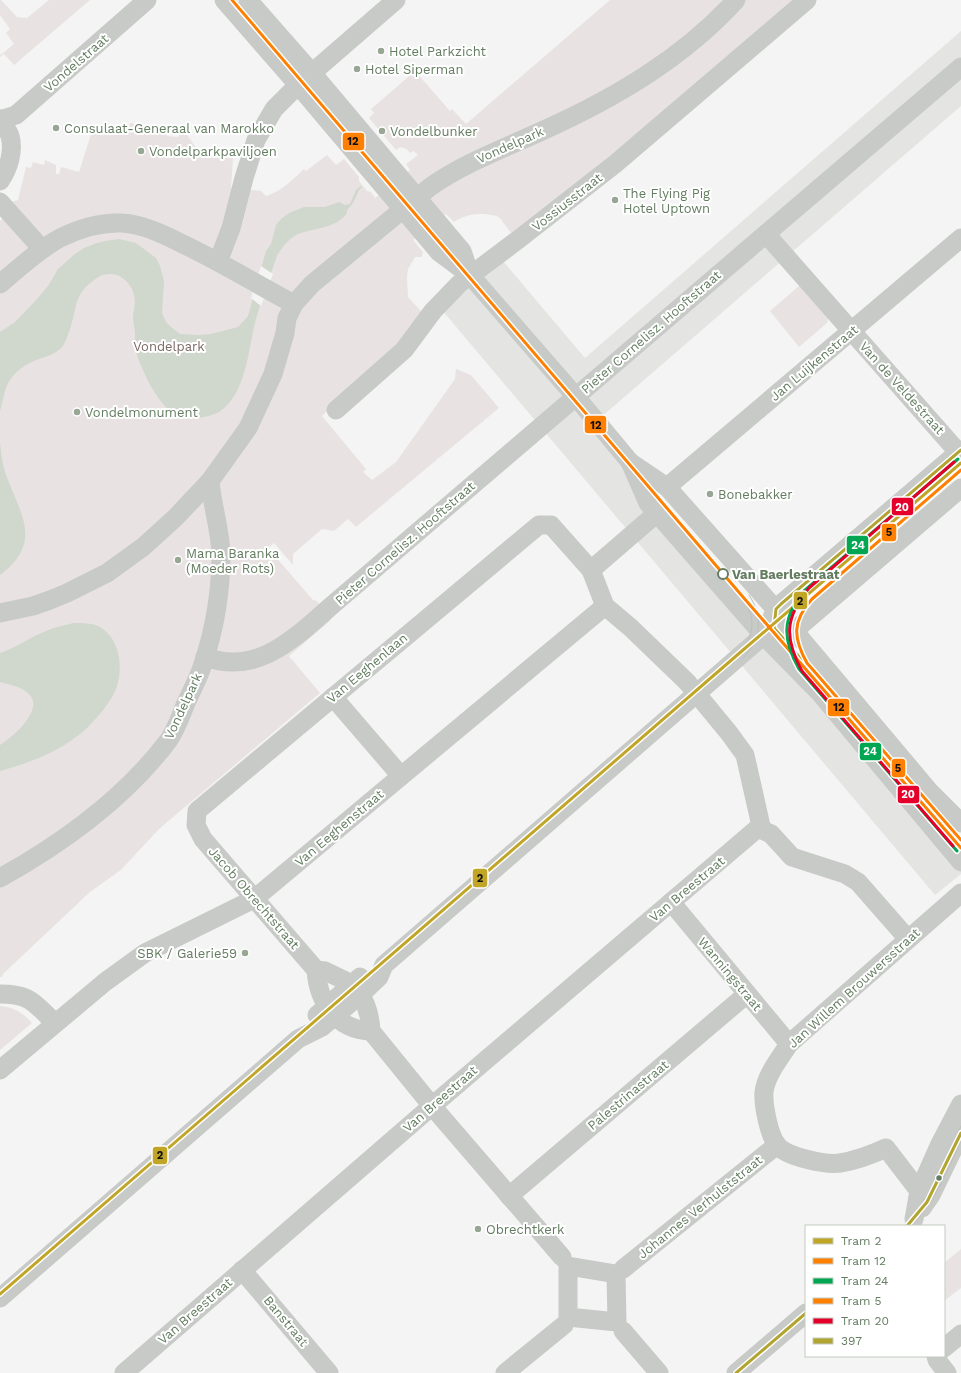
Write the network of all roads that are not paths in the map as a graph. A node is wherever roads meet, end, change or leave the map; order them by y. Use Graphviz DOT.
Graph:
graph roads {
  1 [pos="147,0"];
  2 [pos="224,0"];
  3 [pos="248,0"];
  4 [pos="396,0"];
  5 [pos="736,0"];
  6 [pos="807,0"];
  7 [pos="959,73"];
  8 [pos="305,79"];
  9 [pos="0,120"];
  10 [pos="0,181"];
  11 [pos="0,202"];
  12 [pos="766,234"];
  13 [pos="961,238"];
  14 [pos="42,249"];
  15 [pos="218,262"];
  16 [pos="470,275"];
  17 [pos="0,284"];
  18 [pos="294,304"];
  19 [pos="851,332"];
  20 [pos="576,397"];
  21 [pos="336,410"];
  22 [pos="960,451"];
  23 [pos="630,462"];
  24 [pos="210,481"];
  25 [pos="667,487"];
  26 [pos="961,488"];
  27 [pos="657,513"];
  28 [pos="591,570"];
  29 [pos="605,606"];
  30 [pos="776,609"];
  31 [pos="0,613"];
  32 [pos="794,631"];
  33 [pos="764,636"];
  34 [pos="205,657"];
  35 [pos="697,694"];
  36 [pos="333,698"];
  37 [pos="401,776"];
  38 [pos="961,823"];
  39 [pos="196,825"];
  40 [pos="758,828"];
  41 [pos="961,862"];
  42 [pos="0,878"];
  43 [pos="961,893"];
  44 [pos="254,899"];
  45 [pos="671,902"];
  46 [pos="908,939"];
  47 [pos="316,970"];
  48 [pos="357,989"];
  49 [pos="0,994"];
  50 [pos="747,994"];
  51 [pos="331,1011"];
  52 [pos="55,1023"];
  53 [pos="371,1031"];
  54 [pos="790,1044"];
  55 [pos="0,1070"];
  56 [pos="961,1104"];
  57 [pos="432,1106"];
  58 [pos="961,1133"];
  59 [pos="777,1146"];
  60 [pos="919,1191"];
  61 [pos="509,1196"];
  62 [pos="911,1222"];
  63 [pos="565,1261"];
  64 [pos="623,1269"];
  65 [pos="242,1270"];
  66 [pos="0,1298"];
  67 [pos="805,1314"];
  68 [pos="564,1325"];
  69 [pos="623,1331"];
  70 [pos="961,1334"];
  71 [pos="945,1347"];
  72 [pos="936,1357"];
  73 [pos="327,1372"];
  74 [pos="124,1373"];
  75 [pos="505,1373"];
  76 [pos="659,1373"];
  77 [pos="736,1373"];
  78 [pos="947,1373"];
  1 -- 9 [label="street, Vondelstraat"];
  2 -- 8 [label="street"];
  3 -- 8 [label="street"];
  4 -- 8 [label="street"];
  5 -- 18 [label="street, Vondelpark"];
  6 -- 16 [label="street, Vossiusstraat"];
  7 -- 12 [label="street, Pieter Cornelisz. Hooftstraat"];
  8 -- 15 [label="street"];
  8 -- 16 [label="street"];
  9 -- 10 [label="street, Vondelstraat"];
  11 -- 14 [label="street"];
  12 -- 19 [label="street, Van de Veldestraat"];
  12 -- 20 [label="street, Pieter Cornelisz. Hooftstraat"];
  13 -- 19 [label="street, Jan Luijkenstraat"];
  14 -- 15 [label="street"];
  14 -- 17 [label="street"];
  15 -- 18 [label="street"];
  16 -- 20 [label="street"];
  16 -- 21 [label="street, Vossiusstraat"];
  18 -- 24 [label="street, Vondelpark"];
  19 -- 22 [label="street, Van de Veldestraat"];
  19 -- 25 [label="street, Jan Luijkenstraat"];
  20 -- 23 [label="street"];
  20 -- 34 [label="street, Pieter Cornelisz. Hooftstraat"];
  22 -- 30 [label="street"];
  23 -- 25 [label="street"];
  23 -- 27 [label="street"];
  24 -- 31 [label="street, Vondelpark"];
  24 -- 34 [label="street, Vondelpark"];
  25 -- 30 [label="street"];
  26 -- 32 [label="street"];
  27 -- 28 [label="street"];
  27 -- 33 [label="street"];
  28 -- 29 [label="street"];
  28 -- 36 [label="street, Van Eeghenlaan"];
  29 -- 35 [label="street"];
  29 -- 37 [label="street, Van Eeghenstraat"];
  30 -- 32 [label="street"];
  30 -- 33 [label="street"];
  32 -- 33 [label="street"];
  32 -- 38 [label="street"];
  33 -- 35 [label="street"];
  33 -- 41 [label="street"];
  34 -- 42 [label="street, Vondelpark"];
  35 -- 40 [label="street"];
  35 -- 48 [label="street"];
  36 -- 37 [label="street"];
  36 -- 39 [label="street, Van Eeghenlaan"];
  37 -- 44 [label="street, Van Eeghenstraat"];
  39 -- 44 [label="street, Jacob Obrechtstraat"];
  40 -- 45 [label="street, Van Breestraat"];
  40 -- 46 [label="street"];
  43 -- 46 [label="street, Jan Willem Brouwersstraat"];
  44 -- 47 [label="street, Jacob Obrechtstraat"];
  44 -- 52 [label="street, Van Eeghenstraat"];
  45 -- 50 [label="street, Wanningstraat"];
  45 -- 57 [label="street, Van Breestraat"];
  46 -- 54 [label="street, Jan Willem Brouwersstraat"];
  47 -- 48 [label="street"];
  47 -- 51 [label="street"];
  48 -- 51 [label="street"];
  48 -- 53 [label="street"];
  49 -- 52 [label="street"];
  50 -- 54 [label="street, Wanningstraat"];
  50 -- 61 [label="street, Palestrinastraat"];
  51 -- 53 [label="street"];
  51 -- 66 [label="street"];
  52 -- 55 [label="street, Van Eeghenstraat"];
  53 -- 57 [label="street"];
  54 -- 59 [label="street, Jan Willem Brouwersstraat"];
  56 -- 60 [label="street"];
  57 -- 61 [label="street"];
  57 -- 65 [label="street, Van Breestraat"];
  58 -- 62 [label="street"];
  59 -- 60 [label="street"];
  59 -- 64 [label="street, Johannes Verhulststraat"];
  60 -- 62 [label="street"];
  61 -- 63 [label="street"];
  63 -- 64 [label="street"];
  63 -- 68 [label="street"];
  64 -- 69 [label="street"];
  65 -- 73 [label="street, Banstraat"];
  65 -- 74 [label="street, Van Breestraat"];
  67 -- 77 [label="street"];
  68 -- 69 [label="street"];
  68 -- 75 [label="street"];
  69 -- 76 [label="street"];
  70 -- 71 [label="street"];
  72 -- 78 [label="street"];
}
